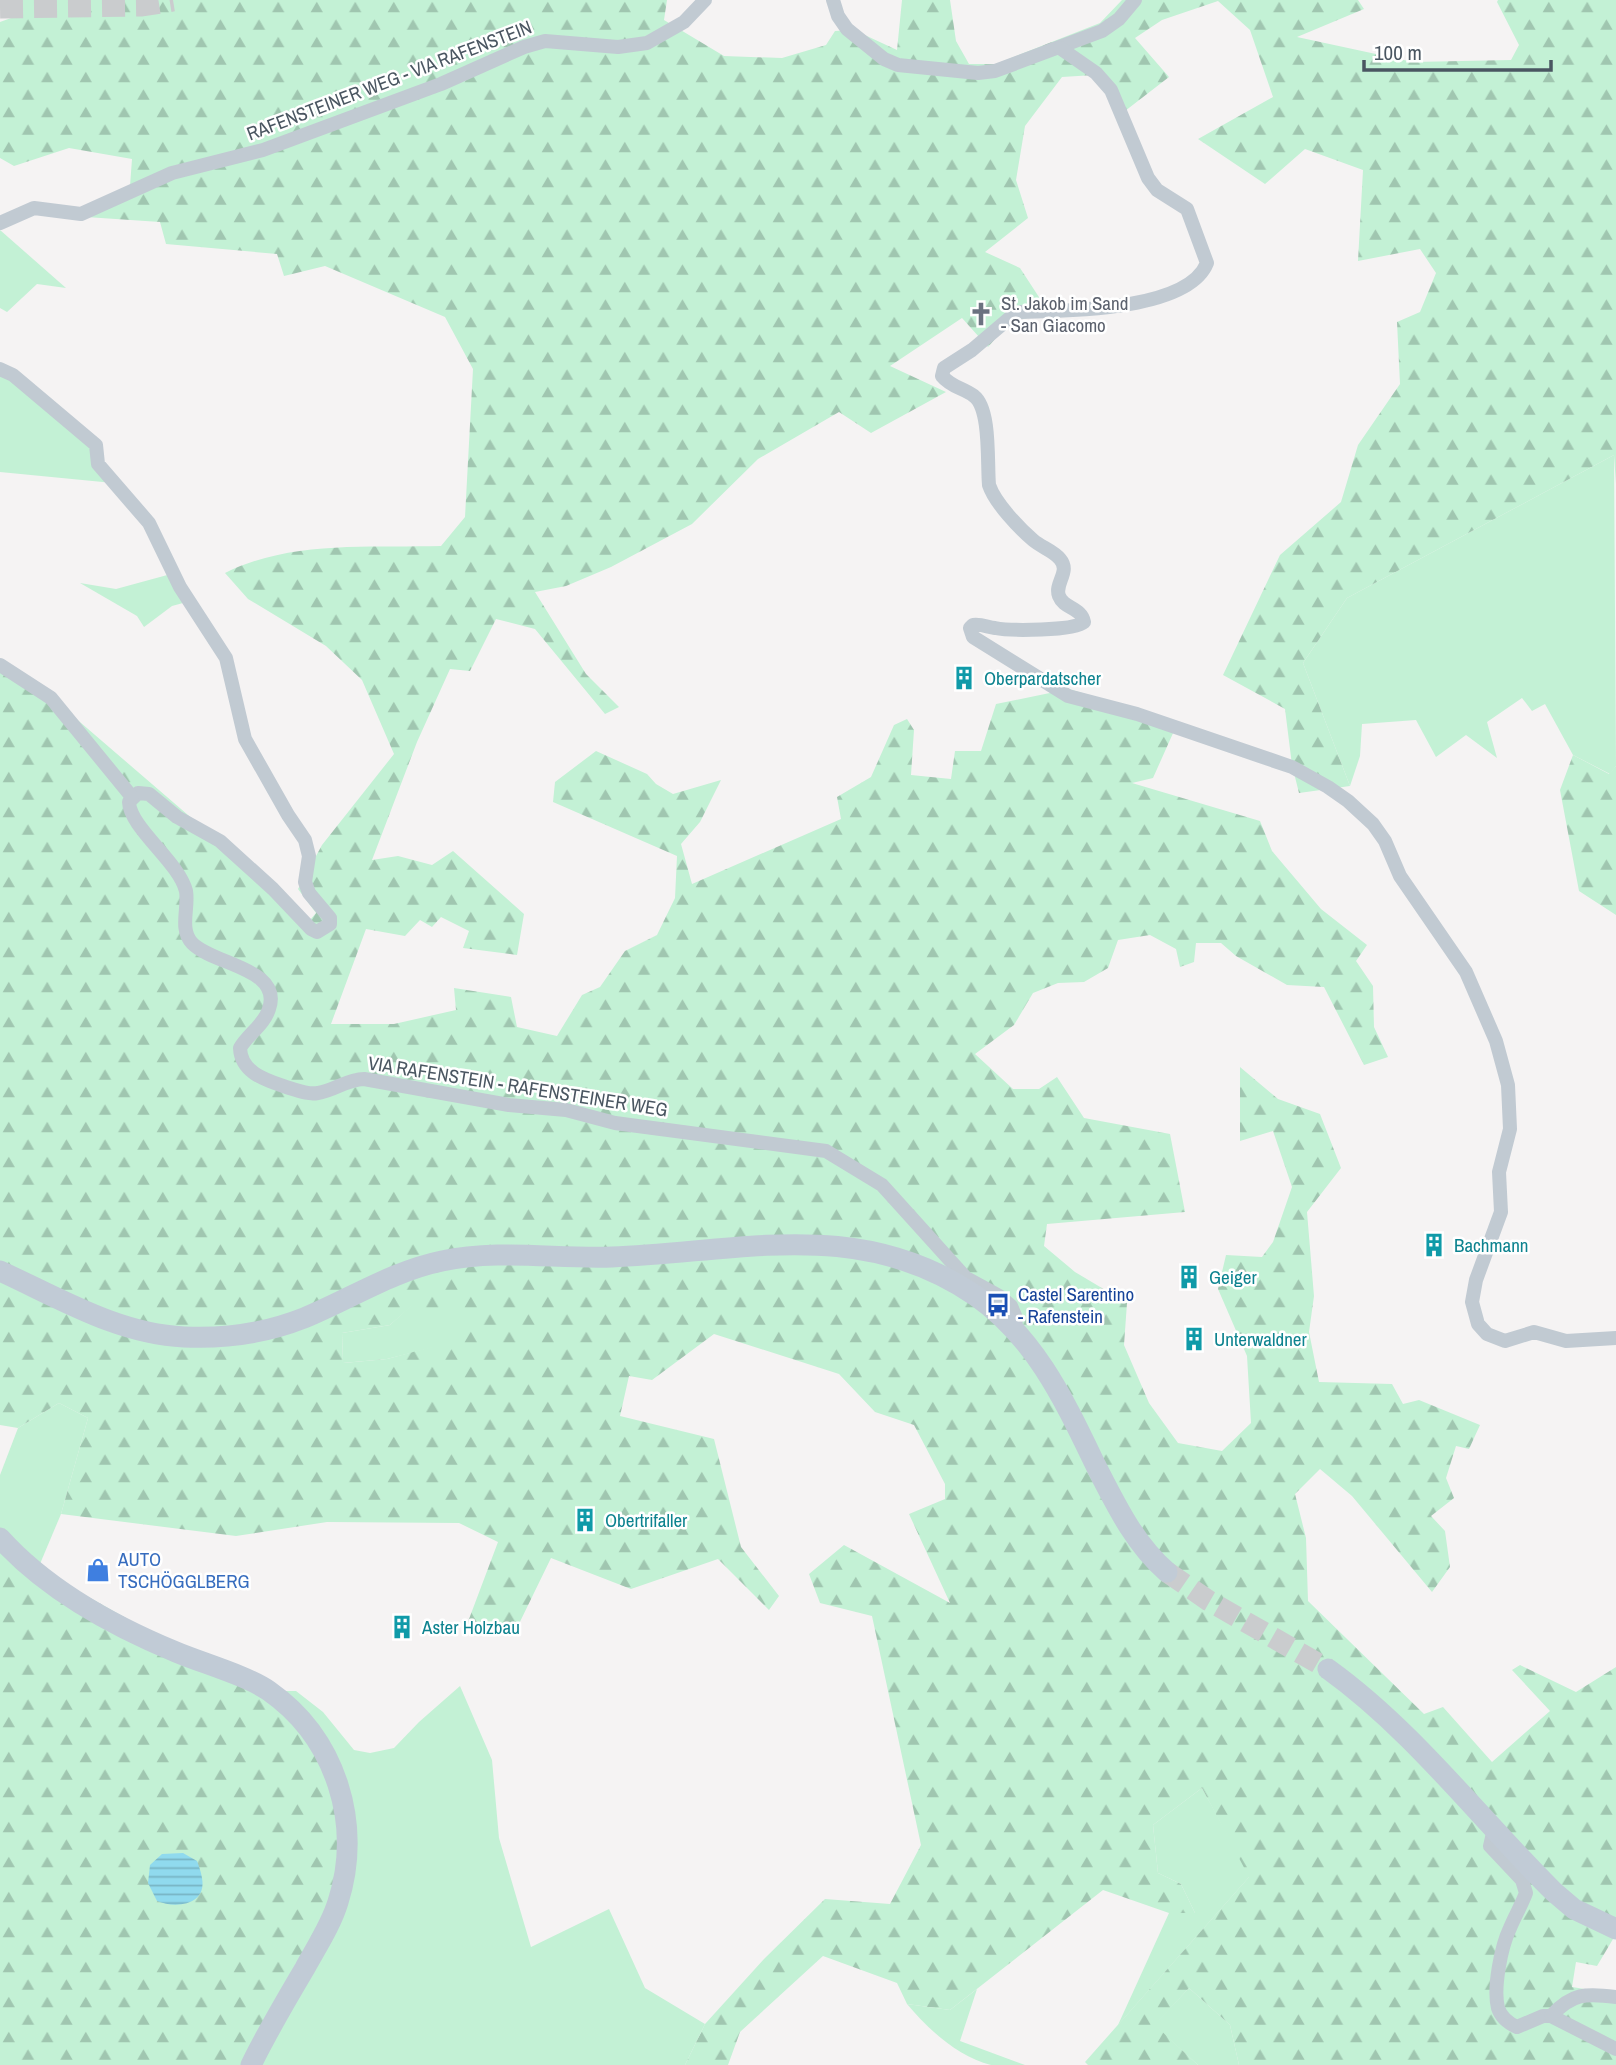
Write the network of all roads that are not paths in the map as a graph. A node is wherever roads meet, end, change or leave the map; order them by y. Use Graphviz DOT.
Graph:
graph roads {
  1 [pos="705,0"];
  2 [pos="833,0"];
  3 [pos="1135,0"];
  4 [pos="1060,48"];
  5 [pos="0,223"];
  6 [pos="0,369"];
  7 [pos="0,665"];
  8 [pos="132,797"];
  9 [pos="0,1271"];
  10 [pos="1015,1330"];
  11 [pos="1616,1338"];
  12 [pos="0,1538"];
  13 [pos="1167,1572"];
  14 [pos="1328,1669"];
  15 [pos="1494,1829"];
  16 [pos="1616,1929"];
  17 [pos="1616,1997"];
  18 [pos="1550,2016"];
  19 [pos="1616,2049"];
  20 [pos="251,2065"];
  1 -- 5 [label="street, RAFENSTEINER WEG - VIA RAFENSTEIN"];
  2 -- 4 [label="street"];
  3 -- 4 [label="street"];
  4 -- 11 [label="street"];
  6 -- 8 [label="street"];
  7 -- 8 [label="street"];
  8 -- 10 [label="street, VIA RAFENSTEIN - RAFENSTEINER WEG"];
  9 -- 10 [label="main road"];
  10 -- 13 [label="main road"];
  12 -- 20 [label="main road"];
  14 -- 15 [label="main road"];
  15 -- 16 [label="main road"];
  15 -- 18 [label="street"];
  17 -- 18 [label="street"];
  18 -- 19 [label="street"];
}
